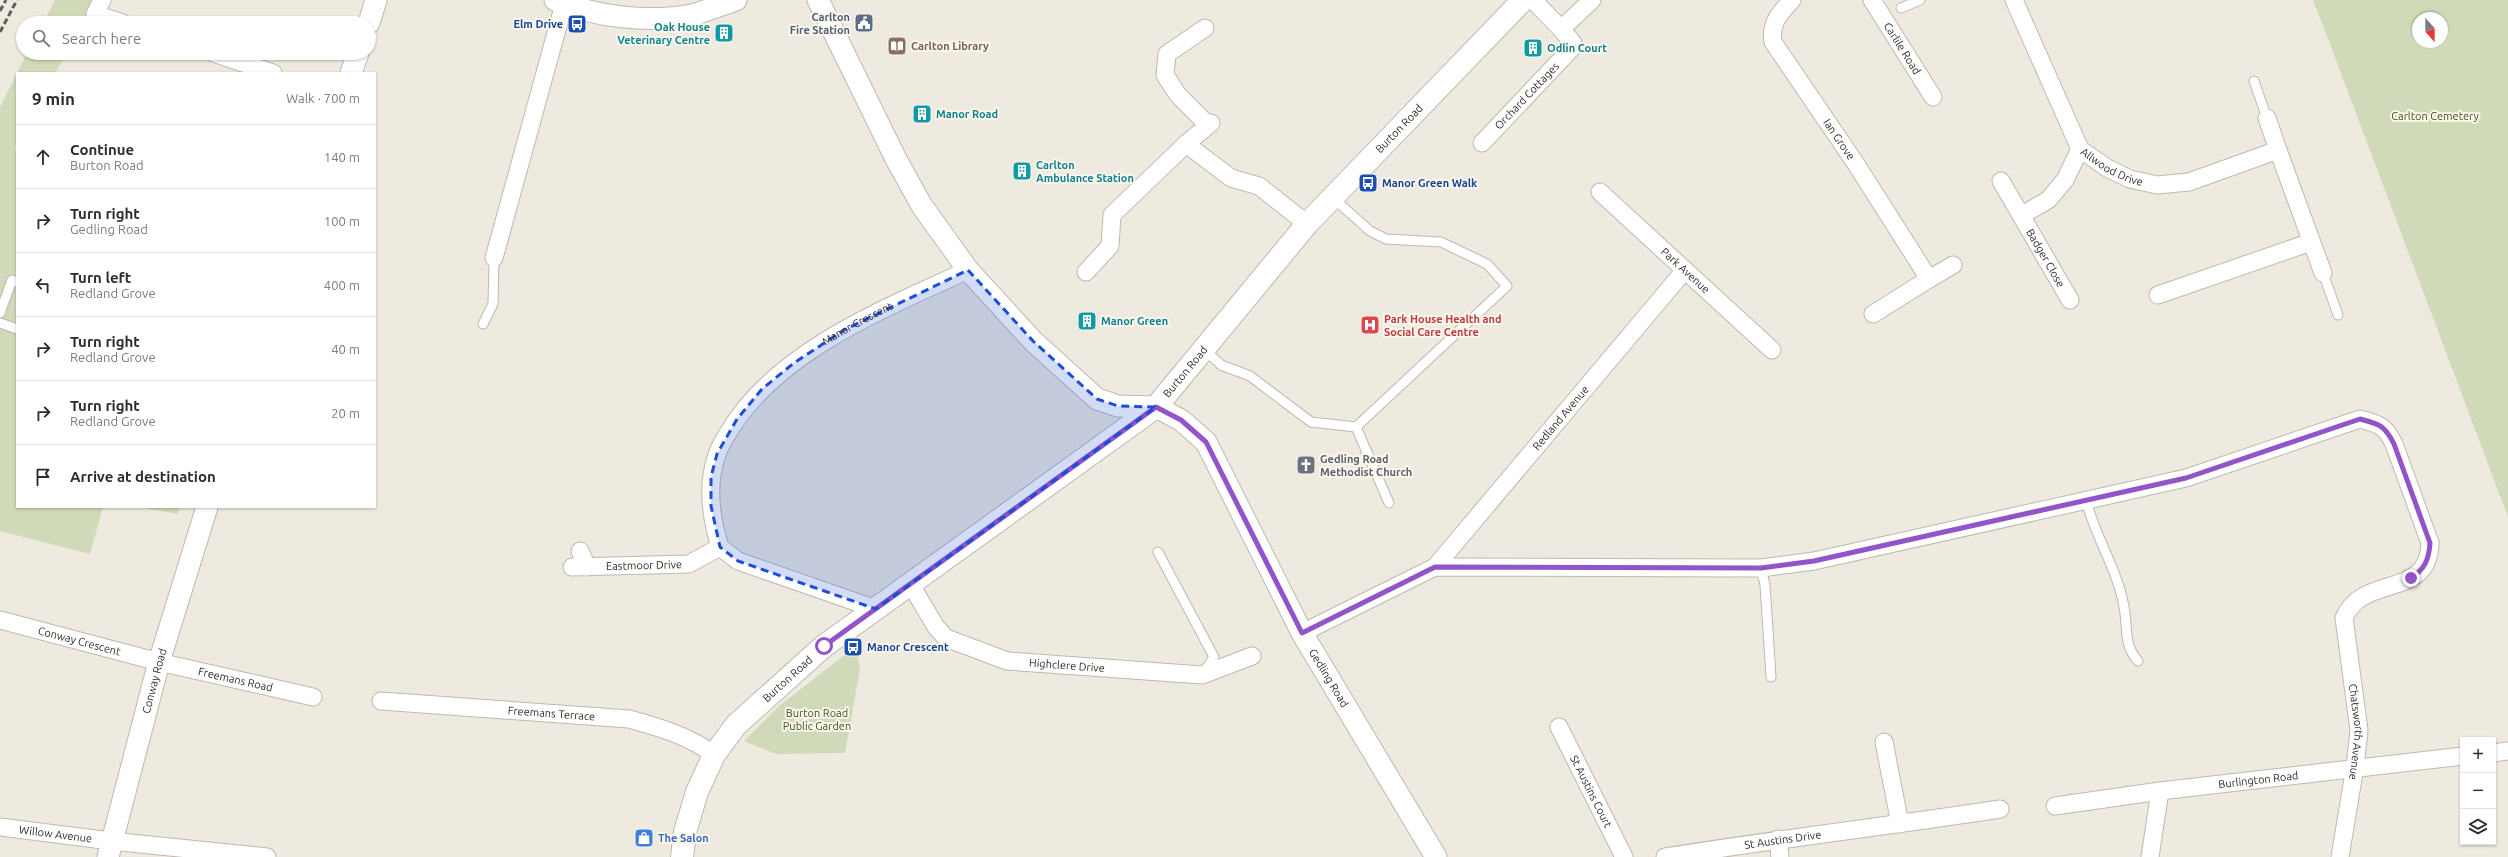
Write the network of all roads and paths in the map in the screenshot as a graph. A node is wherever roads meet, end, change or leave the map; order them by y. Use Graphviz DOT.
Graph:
graph roads {
  1 [pos="102,0"];
  2 [pos="376,0"];
  3 [pos="736,0"];
  4 [pos="818,0"];
  5 [pos="1592,0"];
  6 [pos="1792,0"];
  7 [pos="1872,0"];
  8 [pos="1920,0"];
  9 [pos="2014,0"];
  10 [pos="1524,1"];
  11 [pos="559,2"];
  12 [pos="1901,8"];
  13 [pos="101,16"];
  14 [pos="370,16"];
  15 [pos="1205,28"];
  16 [pos="1561,29"];
  17 [pos="234,60"];
  18 [pos="356,60"];
  19 [pos="270,72"];
  20 [pos="352,72"];
  21 [pos="2254,81"];
  22 [pos="1933,97"];
  23 [pos="2267,118"];
  24 [pos="1482,143"];
  25 [pos="1186,144"];
  26 [pos="2080,150"];
  27 [pos="2278,150"];
  28 [pos="2001,181"];
  29 [pos="1600,192"];
  30 [pos="1332,197"];
  31 [pos="2022,215"];
  32 [pos="1307,224"];
  33 [pos="2311,242"];
  34 [pos="494,258"];
  35 [pos="1953,265"];
  36 [pos="968,270"];
  37 [pos="1685,270"];
  38 [pos="1086,272"];
  39 [pos="2323,273"];
  40 [pos="1929,279"];
  41 [pos="16,282"];
  42 [pos="2158,295"];
  43 [pos="2070,300"];
  44 [pos="0,313"];
  45 [pos="1873,314"];
  46 [pos="2338,316"];
  47 [pos="0,323"];
  48 [pos="483,324"];
  49 [pos="16,329"];
  50 [pos="1205,350"];
  51 [pos="1772,350"];
  52 [pos="1156,407"];
  53 [pos="1356,427"];
  54 [pos="2086,500"];
  55 [pos="1389,503"];
  56 [pos="207,508"];
  57 [pos="720,547"];
  58 [pos="580,551"];
  59 [pos="1158,552"];
  60 [pos="1435,567"];
  61 [pos="1761,568"];
  62 [pos="911,585"];
  63 [pos="876,609"];
  64 [pos="0,620"];
  65 [pos="1302,633"];
  66 [pos="1252,656"];
  67 [pos="2138,661"];
  68 [pos="159,662"];
  69 [pos="1202,675"];
  70 [pos="1771,677"];
  71 [pos="313,697"];
  72 [pos="381,701"];
  73 [pos="1559,727"];
  74 [pos="1884,742"];
  75 [pos="2508,751"];
  76 [pos="2496,753"];
  77 [pos="714,755"];
  78 [pos="2460,756"];
  79 [pos="2355,767"];
  80 [pos="2160,791"];
  81 [pos="2055,806"];
  82 [pos="2000,809"];
  83 [pos="1900,824"];
  84 [pos="0,827"];
  85 [pos="1778,839"];
  86 [pos="110,849"];
  87 [pos="267,857"];
  88 [pos="682,857"];
  89 [pos="1436,857"];
  90 [pos="1624,857"];
  91 [pos="1665,857"];
  92 [pos="1780,857"];
  93 [pos="2150,857"];
  94 [pos="2340,857"];
  1 -- 13 [label="street"];
  2 -- 14 [label="street"];
  3 -- 11 [label="street"];
  4 -- 36 [label="street"];
  5 -- 16 [label="street"];
  6 -- 40 [label="street, Ian Grove"];
  7 -- 22 [label="street, Carlile Road"];
  8 -- 12 [label="lane"];
  9 -- 26 [label="street, Allwood Drive"];
  10 -- 16 [label="street"];
  10 -- 30 [label="main road, Burton Road"];
  11 -- 34 [label="street"];
  15 -- 25 [label="street"];
  16 -- 24 [label="street, Orchard Cottages"];
  17 -- 19 [label="street"];
  18 -- 20 [label="street"];
  21 -- 23 [label="lane"];
  23 -- 27 [label="street"];
  25 -- 32 [label="street"];
  25 -- 38 [label="street"];
  26 -- 27 [label="street, Allwood Drive"];
  26 -- 31 [label="street"];
  27 -- 33 [label="street"];
  28 -- 31 [label="street, Badger Close"];
  29 -- 37 [label="street, Park Avenue"];
  30 -- 32 [label="main road, Burton Road"];
  30 -- 53 [label="lane"];
  31 -- 43 [label="street, Badger Close"];
  32 -- 50 [label="main road, Burton Road"];
  33 -- 39 [label="street"];
  33 -- 42 [label="street"];
  34 -- 48 [label="lane"];
  35 -- 40 [label="street"];
  36 -- 52 [label="street"];
  36 -- 57 [label="street, Manor Crescent"];
  37 -- 51 [label="street, Park Avenue"];
  37 -- 60 [label="street, Redland Avenue"];
  39 -- 46 [label="lane"];
  40 -- 45 [label="street"];
  41 -- 44 [label="lane"];
  47 -- 49 [label="lane"];
  50 -- 52 [label="main road, Burton Road"];
  50 -- 53 [label="lane"];
  52 -- 62 [label="main road, Burton Road"];
  52 -- 65 [label="street, Gedling Road"];
  53 -- 55 [label="lane"];
  54 -- 61 [label="street, Chatsworth Avenue"];
  54 -- 67 [label="lane"];
  54 -- 79 [label="street, Chatsworth Avenue"];
  56 -- 68 [label="street, Conway Road"];
  57 -- 58 [label="street, Eastmoor Drive"];
  57 -- 63 [label="street"];
  59 -- 69 [label="lane"];
  60 -- 61 [label="street, Chatsworth Avenue"];
  60 -- 65 [label="street"];
  61 -- 70 [label="lane"];
  62 -- 63 [label="main road, Burton Road"];
  62 -- 69 [label="street, Highclere Drive"];
  63 -- 77 [label="main road, Burton Road"];
  64 -- 68 [label="street, Conway Crescent"];
  65 -- 89 [label="street, Gedling Road"];
  66 -- 69 [label="street, Highclere Drive"];
  68 -- 71 [label="street, Freemans Road"];
  68 -- 86 [label="street, Conway Road"];
  72 -- 77 [label="street, Freemans Terrace"];
  73 -- 90 [label="street, St Austins Court"];
  74 -- 83 [label="street"];
  75 -- 76 [label="street"];
  77 -- 88 [label="main road, Burton Road"];
  78 -- 79 [label="street, Burlington Road"];
  79 -- 80 [label="street, Burlington Road"];
  79 -- 94 [label="street, Chatsworth Avenue"];
  80 -- 81 [label="street, Burlington Road"];
  80 -- 93 [label="street"];
  82 -- 83 [label="street, St Austins Drive"];
  83 -- 85 [label="street, St Austins Drive"];
  84 -- 86 [label="street, Willow Avenue"];
  85 -- 91 [label="street, St Austins Drive"];
  85 -- 92 [label="street"];
  86 -- 87 [label="street, Willow Avenue"];
}
